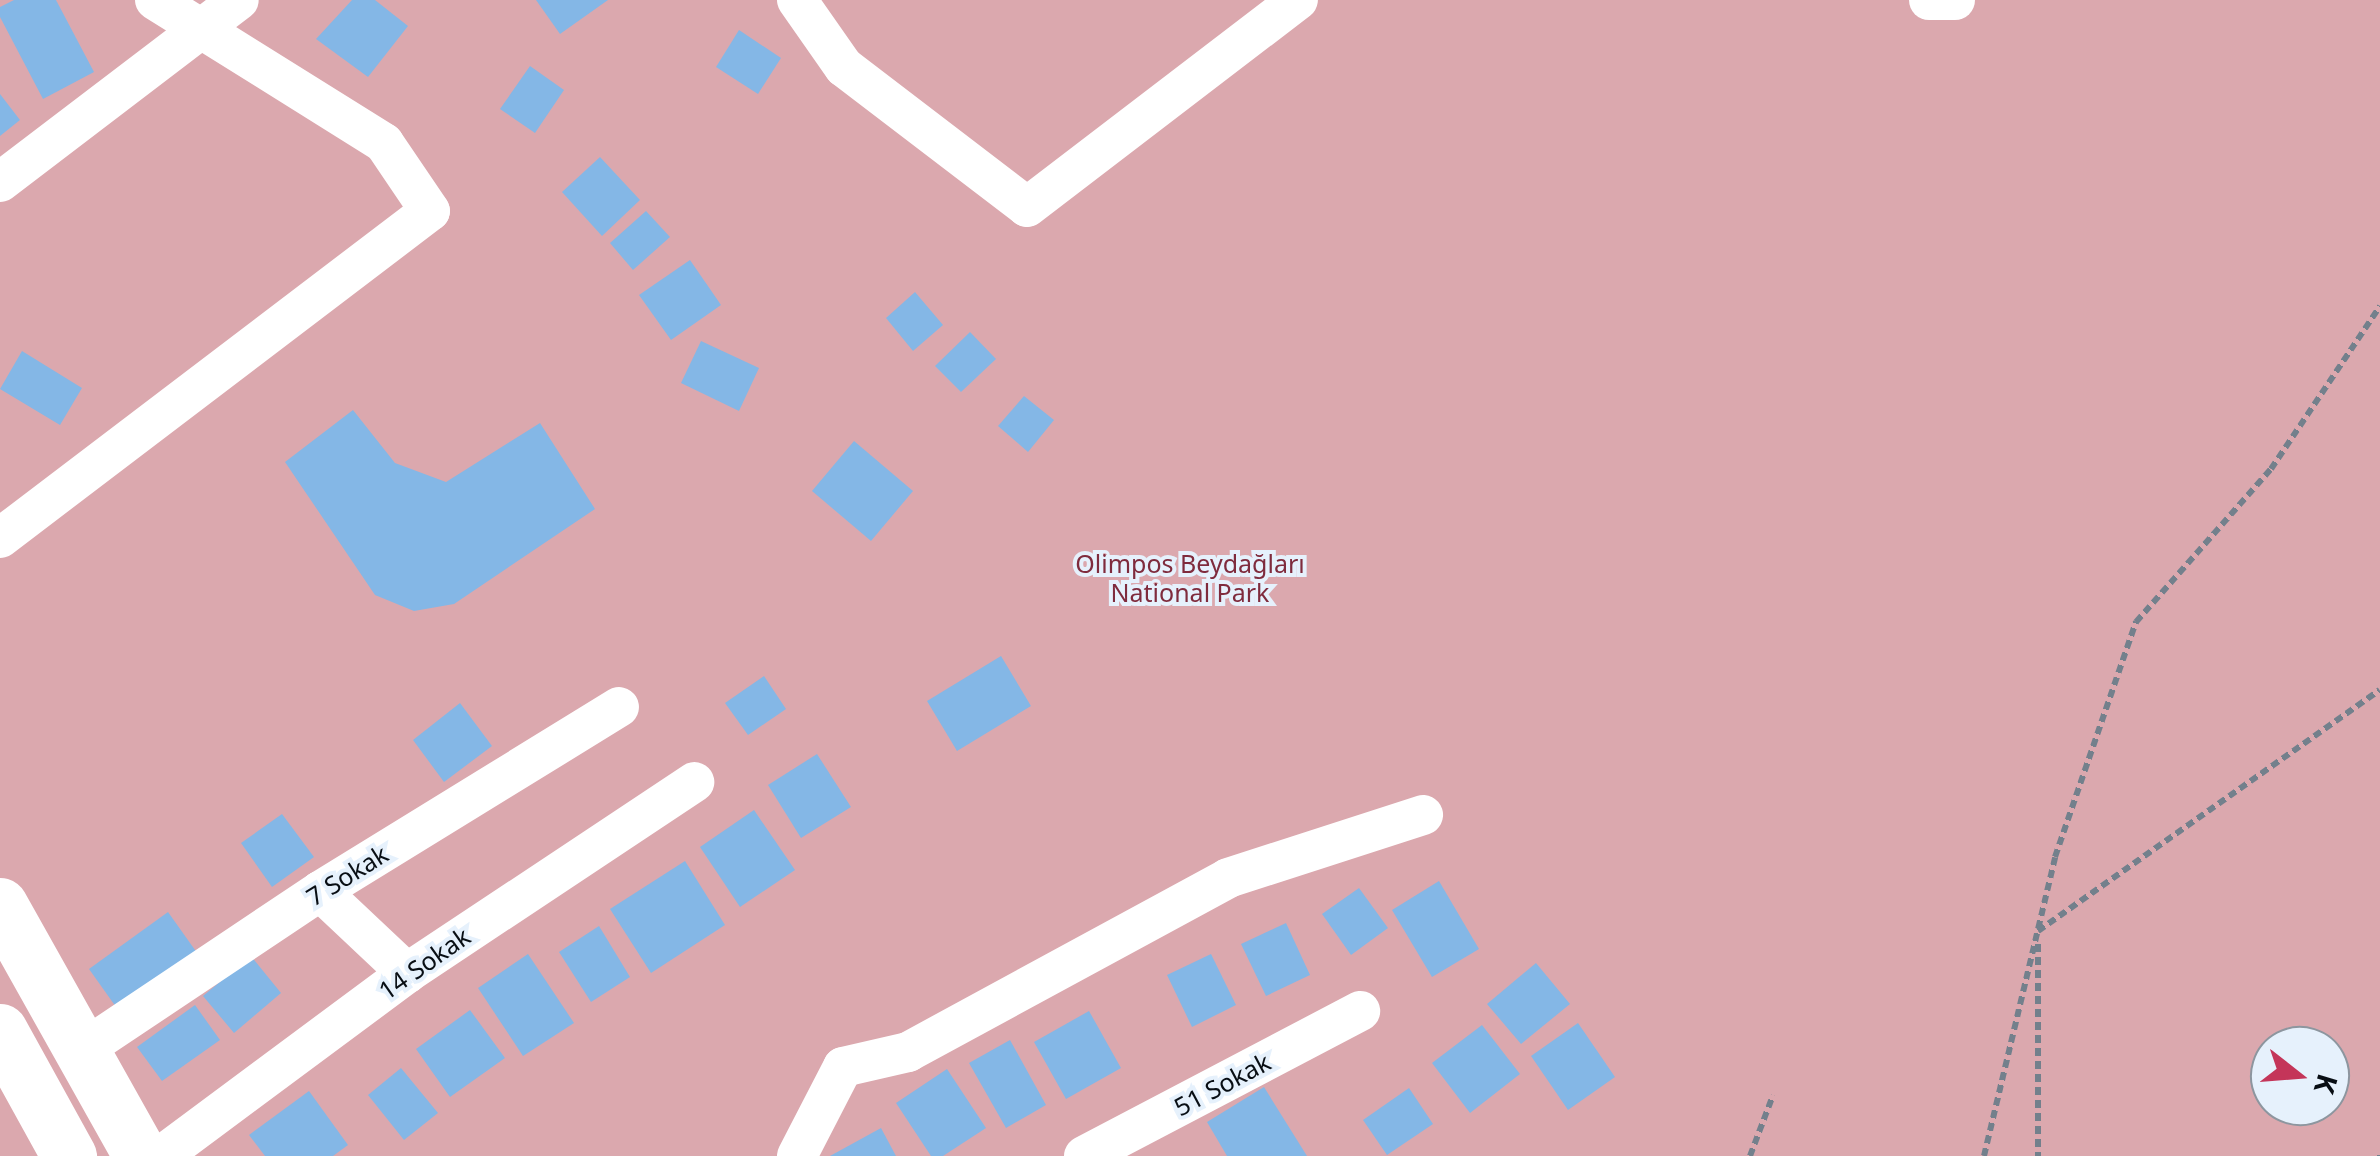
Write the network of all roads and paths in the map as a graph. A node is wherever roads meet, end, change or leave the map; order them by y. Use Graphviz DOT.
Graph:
graph roads {
  1 [pos="156,0"];
  2 [pos="239,0"];
  3 [pos="797,0"];
  4 [pos="1928,0"];
  5 [pos="1955,0"];
  6 [pos="1274,6"];
  7 [pos="196,31"];
  8 [pos="0,182"];
  9 [pos="2380,306"];
  10 [pos="0,538"];
  11 [pos="2380,690"];
  12 [pos="619,708"];
  13 [pos="694,782"];
  14 [pos="1423,814"];
  15 [pos="320,891"];
  16 [pos="0,905"];
  17 [pos="2038,930"];
  18 [pos="407,973"];
  19 [pos="1360,1012"];
  20 [pos="0,1031"];
  21 [pos="82,1051"];
  22 [pos="1773,1095"];
  23 [pos="144,1155"];
  24 [pos="69,1156"];
  25 [pos="797,1156"];
  26 [pos="1084,1156"];
  27 [pos="1750,1156"];
  28 [pos="1984,1156"];
  29 [pos="2038,1156"];
  1 -- 7 [label="street"];
  2 -- 7 [label="street"];
  3 -- 6 [label="street"];
  4 -- 5 [label="street"];
  7 -- 8 [label="street"];
  7 -- 10 [label="street"];
  9 -- 17 [label="path"];
  11 -- 17 [label="path"];
  12 -- 15 [label="street, 7 Sokak"];
  13 -- 18 [label="street, 14 Sokak"];
  14 -- 25 [label="street"];
  15 -- 18 [label="street"];
  15 -- 21 [label="street, 7 Sokak"];
  16 -- 21 [label="street"];
  17 -- 28 [label="path"];
  17 -- 29 [label="path"];
  18 -- 23 [label="street, 14 Sokak"];
  19 -- 26 [label="street, 51 Sokak"];
  20 -- 24 [label="street"];
  21 -- 23 [label="street"];
  22 -- 27 [label="path"];
}
